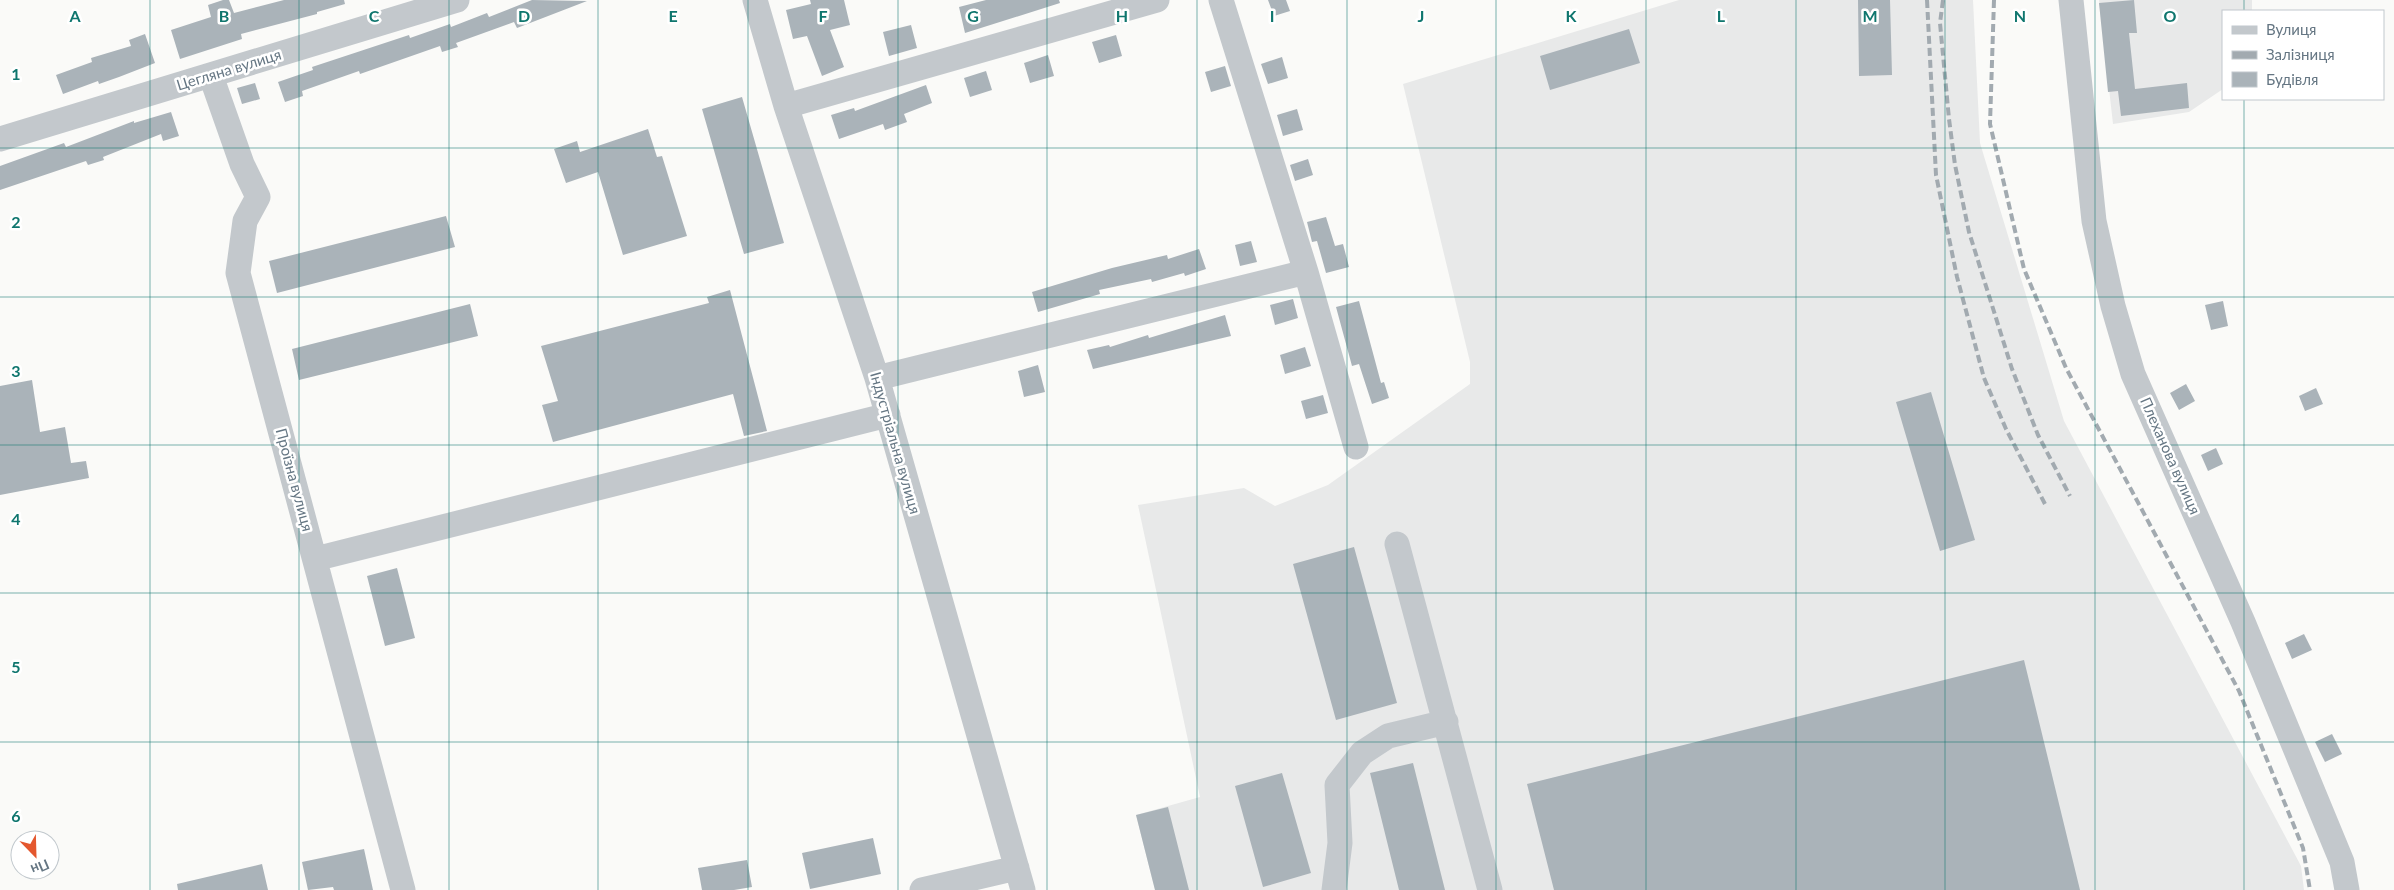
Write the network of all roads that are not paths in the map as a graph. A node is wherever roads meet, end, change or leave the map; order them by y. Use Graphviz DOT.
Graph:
graph roads {
  1 [pos="457,0"];
  2 [pos="755,0"];
  3 [pos="1157,0"];
  4 [pos="1221,0"];
  5 [pos="2071,0"];
  6 [pos="211,76"];
  7 [pos="786,106"];
  8 [pos="0,139"];
  9 [pos="1306,272"];
  10 [pos="877,378"];
  11 [pos="888,414"];
  12 [pos="1356,447"];
  13 [pos="1397,544"];
  14 [pos="315,559"];
  15 [pos="1446,722"];
  16 [pos="1020,879"];
  17 [pos="403,890"];
  18 [pos="922,890"];
  19 [pos="1334,890"];
  20 [pos="1490,890"];
  21 [pos="2347,890"];
  1 -- 6 [label="street, Цегляна вулиця"];
  2 -- 7 [label="street, Індустріальна вулиця"];
  3 -- 7 [label="street"];
  4 -- 9 [label="street"];
  5 -- 21 [label="street, Плеханова вулиця"];
  6 -- 8 [label="street, Цегляна вулиця"];
  6 -- 14 [label="street, Проїзна вулиця"];
  7 -- 10 [label="street, Індустріальна вулиця"];
  9 -- 10 [label="street"];
  9 -- 12 [label="street"];
  10 -- 11 [label="street, Індустріальна вулиця"];
  11 -- 14 [label="street"];
  11 -- 16 [label="street, Індустріальна вулиця"];
  13 -- 15 [label="street"];
  14 -- 17 [label="street, Проїзна вулиця"];
  15 -- 19 [label="street"];
  15 -- 20 [label="street"];
  16 -- 18 [label="street"];
}
